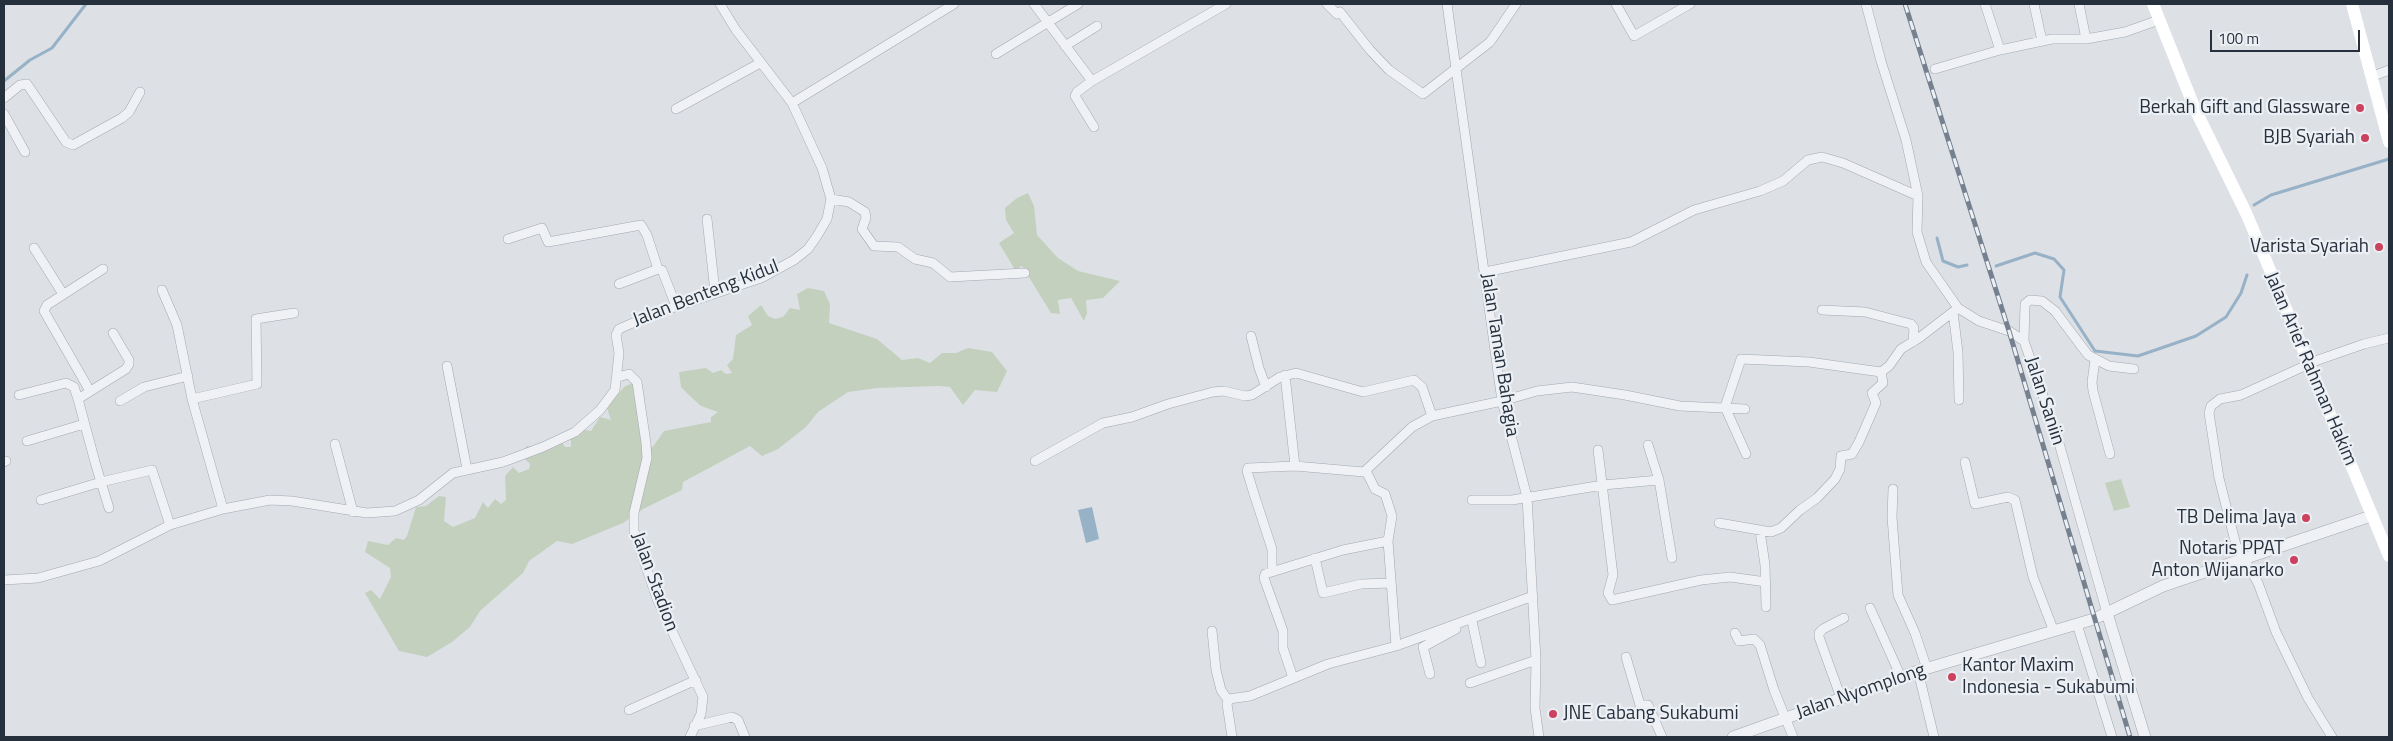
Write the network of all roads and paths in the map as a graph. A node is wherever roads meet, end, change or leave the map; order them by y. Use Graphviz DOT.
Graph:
graph roads {
  1 [pos="720,4"];
  2 [pos="954,4"];
  3 [pos="1034,4"];
  4 [pos="1078,4"];
  5 [pos="1226,4"];
  6 [pos="1327,4"];
  7 [pos="1447,4"];
  8 [pos="1516,4"];
  9 [pos="1616,4"];
  10 [pos="1690,4"];
  11 [pos="1866,4"];
  12 [pos="1985,4"];
  13 [pos="2034,4"];
  14 [pos="2079,4"];
  15 [pos="2153,4"];
  16 [pos="2352,4"];
  17 [pos="2159,20"];
  18 [pos="1048,23"];
  19 [pos="1097,26"];
  20 [pos="2086,39"];
  21 [pos="2042,41"];
  22 [pos="1065,46"];
  23 [pos="2000,50"];
  24 [pos="996,54"];
  25 [pos="760,63"];
  26 [pos="1935,69"];
  27 [pos="1456,70"];
  28 [pos="2389,70"];
  29 [pos="2371,76"];
  30 [pos="1092,81"];
  31 [pos="140,92"];
  32 [pos="4,98"];
  33 [pos="792,103"];
  34 [pos="676,109"];
  35 [pos="4,114"];
  36 [pos="1094,127"];
  37 [pos="2389,142"];
  38 [pos="25,152"];
  39 [pos="1918,196"];
  40 [pos="831,198"];
  41 [pos="707,219"];
  42 [pos="508,239"];
  43 [pos="34,248"];
  44 [pos="103,268"];
  45 [pos="658,269"];
  46 [pos="1485,272"];
  47 [pos="1024,273"];
  48 [pos="619,284"];
  49 [pos="162,290"];
  50 [pos="715,292"];
  51 [pos="63,294"];
  52 [pos="676,306"];
  53 [pos="1822,310"];
  54 [pos="1956,310"];
  55 [pos="294,313"];
  56 [pos="113,333"];
  57 [pos="1251,336"];
  58 [pos="2389,338"];
  59 [pos="2024,341"];
  60 [pos="1913,342"];
  61 [pos="2095,360"];
  62 [pos="447,366"];
  63 [pos="2310,366"];
  64 [pos="2134,369"];
  65 [pos="1880,372"];
  66 [pos="1285,375"];
  67 [pos="188,376"];
  68 [pos="618,377"];
  69 [pos="1266,387"];
  70 [pos="90,391"];
  71 [pos="18,395"];
  72 [pos="78,399"];
  73 [pos="192,399"];
  74 [pos="1959,400"];
  75 [pos="120,401"];
  76 [pos="1502,401"];
  77 [pos="1725,407"];
  78 [pos="1745,409"];
  79 [pos="1432,416"];
  80 [pos="84,424"];
  81 [pos="27,440"];
  82 [pos="334,444"];
  83 [pos="1648,445"];
  84 [pos="1598,450"];
  85 [pos="1746,454"];
  86 [pos="2110,454"];
  87 [pos="1035,461"];
  88 [pos="1965,462"];
  89 [pos="1295,466"];
  90 [pos="468,469"];
  91 [pos="1366,471"];
  92 [pos="1659,480"];
  93 [pos="101,482"];
  94 [pos="1603,485"];
  95 [pos="1893,489"];
  96 [pos="1527,497"];
  97 [pos="41,500"];
  98 [pos="1472,500"];
  99 [pos="108,508"];
  100 [pos="223,509"];
  101 [pos="352,512"];
  102 [pos="2371,516"];
  103 [pos="1719,523"];
  104 [pos="170,525"];
  105 [pos="1760,531"];
  106 [pos="1388,541"];
  107 [pos="2389,556"];
  108 [pos="1314,558"];
  109 [pos="1672,558"];
  110 [pos="2242,559"];
  111 [pos="1272,570"];
  112 [pos="4,580"];
  113 [pos="1766,582"];
  114 [pos="1390,583"];
  115 [pos="1533,598"];
  116 [pos="1766,607"];
  117 [pos="1870,608"];
  118 [pos="2108,613"];
  119 [pos="1844,618"];
  120 [pos="1472,621"];
  121 [pos="2076,624"];
  122 [pos="2054,630"];
  123 [pos="1212,631"];
  124 [pos="1735,632"];
  125 [pos="1396,646"];
  126 [pos="1626,657"];
  127 [pos="1536,660"];
  128 [pos="1481,663"];
  129 [pos="1922,670"];
  130 [pos="1430,674"];
  131 [pos="1901,677"];
  132 [pos="1293,678"];
  133 [pos="696,680"];
  134 [pos="1470,683"];
  135 [pos="1841,698"];
  136 [pos="1228,700"];
  137 [pos="629,710"];
  138 [pos="1785,718"];
  139 [pos="694,726"];
  140 [pos="690,737"];
  141 [pos="745,737"];
  142 [pos="1232,737"];
  143 [pos="1539,737"];
  144 [pos="1662,737"];
  145 [pos="1733,737"];
  146 [pos="1793,737"];
  147 [pos="1934,737"];
  148 [pos="2112,737"];
  149 [pos="2145,737"];
  150 [pos="2332,737"];
  1 -- 25 [label="street"];
  2 -- 33 [label="street"];
  3 -- 18 [label="street"];
  4 -- 18 [label="street"];
  5 -- 30 [label="street"];
  6 -- 27 [label="street"];
  7 -- 27 [label="street, Jalan Taman Bahagia"];
  8 -- 27 [label="street"];
  9 -- 10 [label="street"];
  11 -- 39 [label="street, Jalan Saniin"];
  12 -- 23 [label="street"];
  13 -- 21 [label="street"];
  14 -- 20 [label="street"];
  15 -- 17 [label="main road, Jalan Arief Rahman Hakim"];
  16 -- 29 [label="main road"];
  17 -- 20 [label="street"];
  17 -- 63 [label="main road, Jalan Arief Rahman Hakim"];
  18 -- 22 [label="street"];
  18 -- 24 [label="street"];
  19 -- 22 [label="street"];
  20 -- 21 [label="street"];
  21 -- 23 [label="street"];
  22 -- 30 [label="street"];
  23 -- 26 [label="street"];
  25 -- 33 [label="street"];
  25 -- 34 [label="street"];
  27 -- 46 [label="street, Jalan Taman Bahagia"];
  28 -- 29 [label="street"];
  29 -- 37 [label="main road"];
  30 -- 36 [label="street"];
  31 -- 32 [label="street"];
  33 -- 40 [label="street"];
  35 -- 38 [label="street"];
  39 -- 46 [label="street"];
  39 -- 54 [label="street, Jalan Saniin"];
  40 -- 47 [label="street"];
  40 -- 50 [label="street, Jalan Benteng Kidul"];
  41 -- 50 [label="street"];
  42 -- 45 [label="street"];
  43 -- 51 [label="street"];
  44 -- 51 [label="street"];
  45 -- 48 [label="street"];
  45 -- 52 [label="street"];
  46 -- 76 [label="street, Jalan Taman Bahagia"];
  49 -- 67 [label="street"];
  50 -- 52 [label="street, Jalan Benteng Kidul"];
  51 -- 70 [label="street"];
  52 -- 68 [label="street, Jalan Benteng Kidul"];
  53 -- 60 [label="street"];
  54 -- 59 [label="street, Jalan Saniin"];
  54 -- 60 [label="street"];
  54 -- 74 [label="street"];
  55 -- 73 [label="street"];
  56 -- 70 [label="street"];
  57 -- 69 [label="street"];
  58 -- 63 [label="street"];
  59 -- 61 [label="street"];
  59 -- 118 [label="street, Jalan Saniin"];
  60 -- 65 [label="street"];
  61 -- 64 [label="street"];
  61 -- 86 [label="street"];
  62 -- 90 [label="street"];
  63 -- 102 [label="main road, Jalan Arief Rahman Hakim"];
  63 -- 110 [label="street"];
  65 -- 77 [label="street"];
  65 -- 105 [label="street"];
  66 -- 69 [label="street"];
  66 -- 79 [label="street"];
  66 -- 89 [label="street"];
  67 -- 73 [label="street"];
  67 -- 75 [label="street"];
  68 -- 90 [label="street, Jalan Benteng Kidul"];
  68 -- 133 [label="street, Jalan Stadion"];
  69 -- 87 [label="street"];
  70 -- 72 [label="street"];
  71 -- 72 [label="street"];
  72 -- 80 [label="street"];
  73 -- 100 [label="street"];
  76 -- 77 [label="street"];
  76 -- 79 [label="street"];
  76 -- 96 [label="street, Jalan Taman Bahagia"];
  77 -- 78 [label="street"];
  77 -- 85 [label="street"];
  79 -- 91 [label="street"];
  80 -- 81 [label="street"];
  80 -- 93 [label="street"];
  82 -- 101 [label="street"];
  83 -- 92 [label="street"];
  84 -- 94 [label="street"];
  88 -- 122 [label="street"];
  89 -- 91 [label="street"];
  89 -- 111 [label="street"];
  90 -- 101 [label="street, Jalan Benteng Kidul"];
  91 -- 106 [label="street"];
  92 -- 94 [label="street"];
  92 -- 109 [label="street"];
  93 -- 97 [label="street"];
  93 -- 99 [label="street"];
  93 -- 104 [label="street"];
  94 -- 96 [label="street"];
  94 -- 113 [label="street"];
  95 -- 129 [label="street"];
  96 -- 98 [label="street"];
  96 -- 115 [label="street, Jalan Taman Bahagia"];
  100 -- 101 [label="street, Jalan Benteng Kidul"];
  100 -- 104 [label="street, Jalan Benteng Kidul"];
  102 -- 107 [label="main road, Jalan Arief Rahman Hakim"];
  102 -- 110 [label="street, Jalan Nyomplong"];
  103 -- 105 [label="street"];
  104 -- 112 [label="street, Jalan Benteng Kidul"];
  105 -- 113 [label="street"];
  106 -- 108 [label="street"];
  106 -- 114 [label="street"];
  108 -- 111 [label="street"];
  108 -- 114 [label="street"];
  110 -- 118 [label="street, Jalan Nyomplong"];
  110 -- 150 [label="street"];
  111 -- 132 [label="street"];
  113 -- 116 [label="street"];
  114 -- 125 [label="street"];
  115 -- 120 [label="street"];
  115 -- 125 [label="street"];
  115 -- 127 [label="street, Jalan Taman Bahagia"];
  117 -- 131 [label="street"];
  118 -- 121 [label="street, Jalan Nyomplong"];
  118 -- 149 [label="street"];
  119 -- 135 [label="street"];
  120 -- 128 [label="street"];
  120 -- 130 [label="street"];
  121 -- 122 [label="street, Jalan Nyomplong"];
  121 -- 148 [label="street"];
  122 -- 129 [label="street, Jalan Nyomplong"];
  123 -- 136 [label="street"];
  124 -- 138 [label="street"];
  125 -- 132 [label="street"];
  126 -- 144 [label="street"];
  127 -- 134 [label="street"];
  127 -- 143 [label="street, Jalan Taman Bahagia"];
  129 -- 131 [label="street, Jalan Nyomplong"];
  129 -- 147 [label="street"];
  131 -- 135 [label="street, Jalan Nyomplong"];
  132 -- 136 [label="street"];
  133 -- 137 [label="street"];
  133 -- 139 [label="street, Jalan Stadion"];
  135 -- 138 [label="street, Jalan Nyomplong"];
  136 -- 142 [label="street"];
  138 -- 145 [label="street, Jalan Nyomplong"];
  138 -- 146 [label="street"];
  139 -- 140 [label="street, Jalan Stadion"];
  139 -- 141 [label="street"];
}
